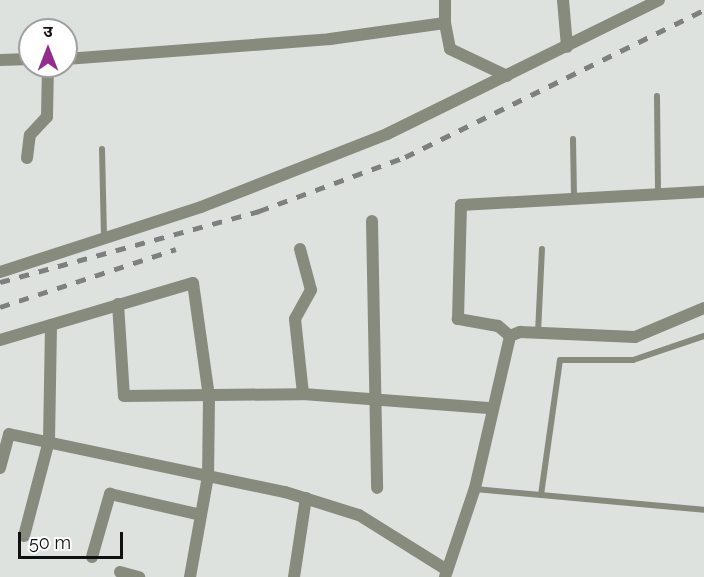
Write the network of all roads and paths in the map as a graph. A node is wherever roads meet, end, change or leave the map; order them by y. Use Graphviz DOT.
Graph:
graph roads {
  1 [pos="445,0"];
  2 [pos="563,0"];
  3 [pos="659,0"];
  4 [pos="445,23"];
  5 [pos="567,46"];
  6 [pos="78,58"];
  7 [pos="18,59"];
  8 [pos="0,60"];
  9 [pos="507,76"];
  10 [pos="48,78"];
  11 [pos="657,96"];
  12 [pos="573,139"];
  13 [pos="102,149"];
  14 [pos="27,158"];
  15 [pos="704,192"];
  16 [pos="658,194"];
  17 [pos="574,198"];
  18 [pos="372,220"];
  19 [pos="104,240"];
  20 [pos="300,249"];
  21 [pos="542,249"];
  22 [pos="0,272"];
  23 [pos="118,304"];
  24 [pos="704,308"];
  25 [pos="51,325"];
  26 [pos="538,333"];
  27 [pos="510,336"];
  28 [pos="704,336"];
  29 [pos="0,340"];
  30 [pos="303,394"];
  31 [pos="209,397"];
  32 [pos="378,397"];
  33 [pos="491,408"];
  34 [pos="49,441"];
  35 [pos="0,468"];
  36 [pos="208,476"];
  37 [pos="377,488"];
  38 [pos="475,489"];
  39 [pos="541,495"];
  40 [pos="306,498"];
  41 [pos="704,510"];
  42 [pos="201,515"];
  43 [pos="24,536"];
  44 [pos="92,557"];
  45 [pos="120,572"];
  46 [pos="446,573"];
  47 [pos="139,577"];
  48 [pos="190,577"];
  49 [pos="294,577"];
  1 -- 4 [label="street"];
  2 -- 5 [label="street"];
  3 -- 5 [label="street"];
  4 -- 6 [label="street"];
  4 -- 9 [label="street"];
  5 -- 9 [label="street"];
  7 -- 8 [label="street"];
  9 -- 19 [label="street"];
  10 -- 14 [label="street"];
  11 -- 16 [label="lane"];
  12 -- 17 [label="lane"];
  13 -- 19 [label="lane"];
  15 -- 16 [label="street"];
  16 -- 17 [label="street"];
  17 -- 27 [label="street"];
  18 -- 32 [label="street"];
  19 -- 22 [label="street"];
  20 -- 30 [label="street"];
  21 -- 26 [label="lane"];
  23 -- 25 [label="street"];
  23 -- 31 [label="street"];
  23 -- 31 [label="street"];
  24 -- 26 [label="street"];
  25 -- 29 [label="street"];
  25 -- 34 [label="street"];
  26 -- 27 [label="street"];
  27 -- 33 [label="street"];
  28 -- 39 [label="lane"];
  30 -- 31 [label="street"];
  30 -- 32 [label="street"];
  31 -- 36 [label="street"];
  32 -- 33 [label="street"];
  32 -- 37 [label="street"];
  33 -- 38 [label="street"];
  34 -- 35 [label="street"];
  34 -- 36 [label="street"];
  34 -- 43 [label="street"];
  36 -- 40 [label="street"];
  36 -- 42 [label="street"];
  38 -- 39 [label="lane"];
  38 -- 46 [label="street"];
  39 -- 41 [label="lane"];
  40 -- 46 [label="street"];
  40 -- 49 [label="street"];
  42 -- 44 [label="street"];
  42 -- 48 [label="street"];
  45 -- 47 [label="street"];
}
